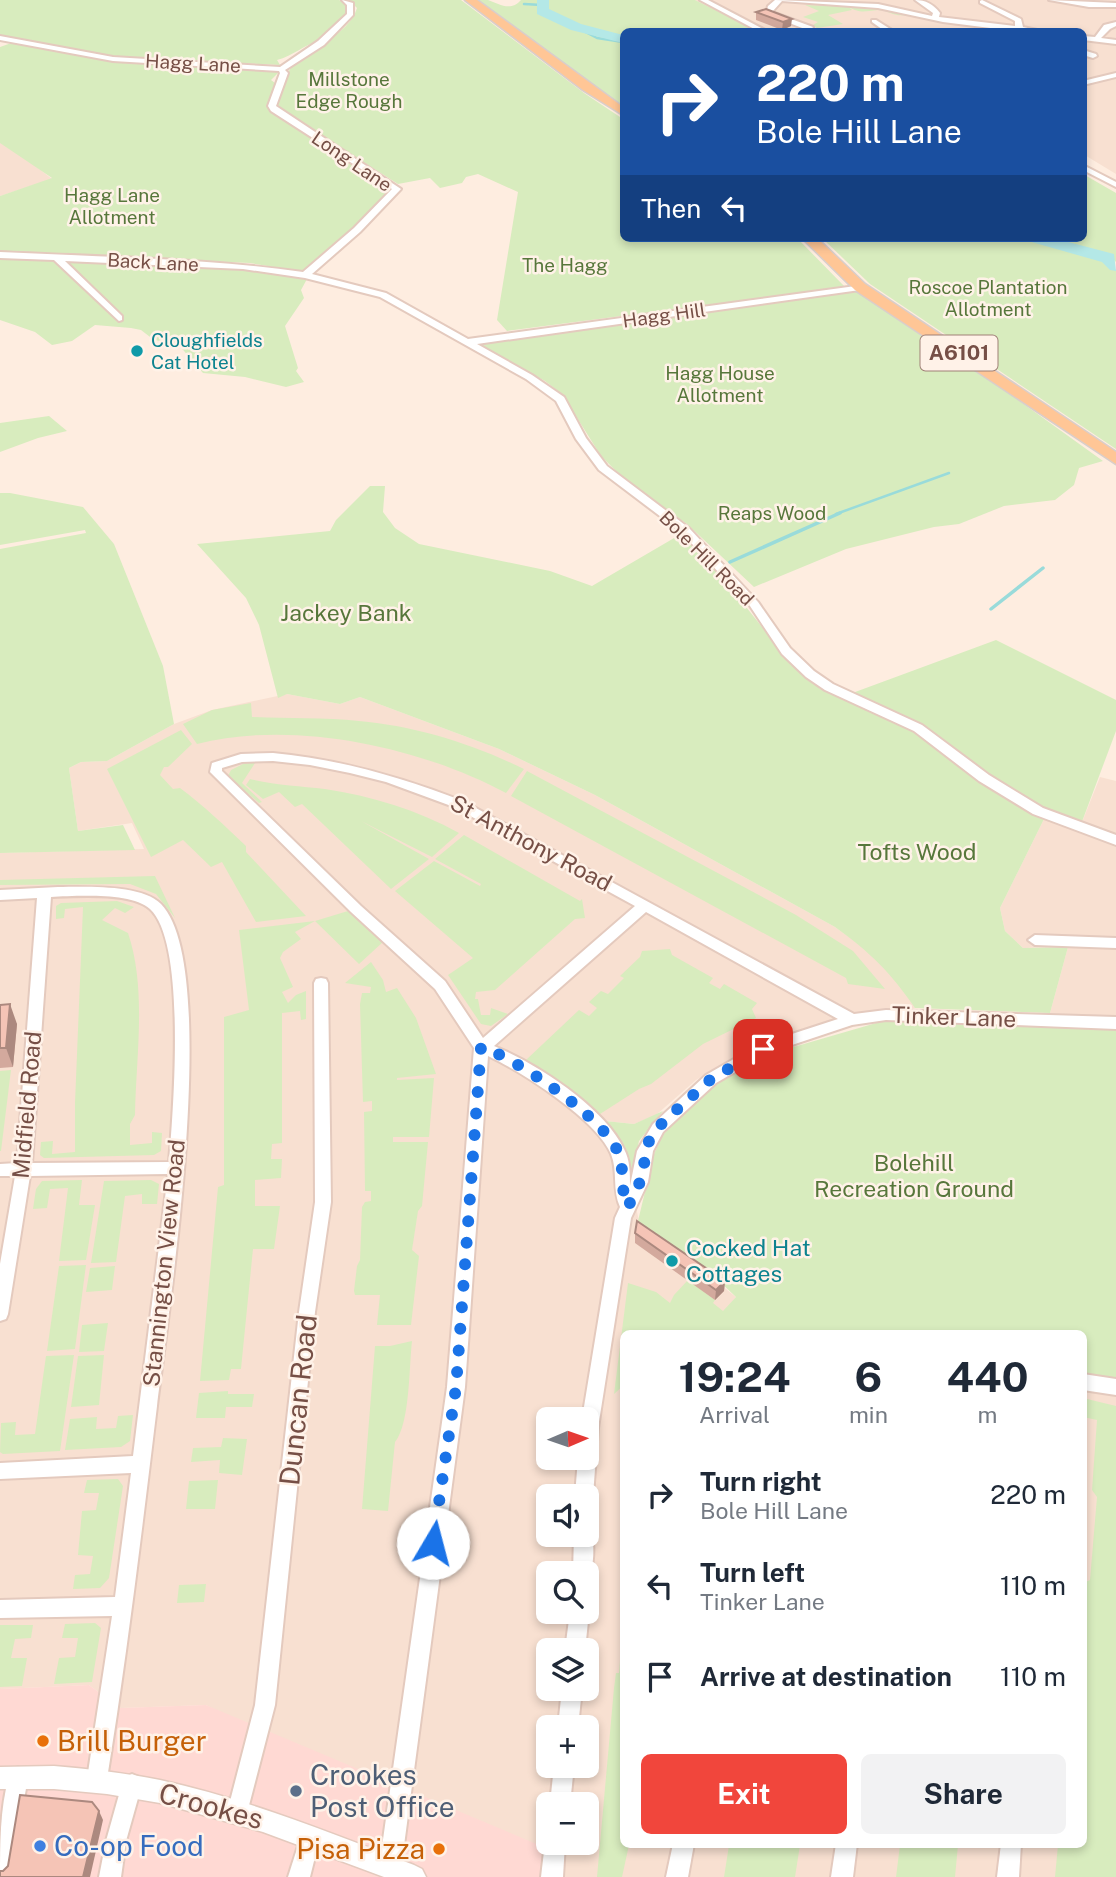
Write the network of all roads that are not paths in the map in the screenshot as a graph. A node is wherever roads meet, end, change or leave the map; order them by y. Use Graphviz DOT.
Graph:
graph roads {
  1 [pos="345,0"];
  2 [pos="470,0"];
  3 [pos="703,0"];
  4 [pos="779,0"];
  5 [pos="785,0"];
  6 [pos="918,0"];
  7 [pos="1052,0"];
  8 [pos="813,1"];
  9 [pos="982,2"];
  10 [pos="1116,5"];
  11 [pos="935,19"];
  12 [pos="874,21"];
  13 [pos="972,23"];
  14 [pos="1114,24"];
  15 [pos="758,28"];
  16 [pos="807,28"];
  17 [pos="885,28"];
  18 [pos="972,28"];
  19 [pos="1019,28"];
  20 [pos="0,38"];
  21 [pos="1087,39"];
  22 [pos="1096,40"];
  23 [pos="1116,42"];
  24 [pos="1087,54"];
  25 [pos="1093,56"];
  26 [pos="281,69"];
  27 [pos="1116,75"];
  28 [pos="1087,82"];
  29 [pos="620,110"];
  30 [pos="1087,169"];
  31 [pos="1116,185"];
  32 [pos="813,242"];
  33 [pos="0,255"];
  34 [pos="55,257"];
  35 [pos="305,275"];
  36 [pos="860,287"];
  37 [pos="119,318"];
  38 [pos="468,342"];
  39 [pos="1116,459"];
  40 [pos="1116,840"];
  41 [pos="44,894"];
  42 [pos="0,895"];
  43 [pos="644,906"];
  44 [pos="1035,940"];
  45 [pos="1116,943"];
  46 [pos="321,983"];
  47 [pos="852,1020"];
  48 [pos="1116,1023"];
  49 [pos="481,1047"];
  50 [pos="175,1168"];
  51 [pos="0,1170"];
  52 [pos="24,1170"];
  53 [pos="628,1207"];
  54 [pos="0,1314"];
  55 [pos="1087,1383"];
  56 [pos="1116,1387"];
  57 [pos="142,1464"];
  58 [pos="0,1471"];
  59 [pos="584,1484"];
  60 [pos="123,1606"];
  61 [pos="0,1609"];
  62 [pos="9,1777"];
  63 [pos="97,1779"];
  64 [pos="132,1784"];
  65 [pos="237,1813"];
  66 [pos="310,1837"];
  67 [pos="683,1848"];
  68 [pos="846,1848"];
  69 [pos="1011,1848"];
  70 [pos="554,1855"];
  71 [pos="390,1868"];
  72 [pos="0,1874"];
  73 [pos="110,1877"];
  74 [pos="299,1877"];
  75 [pos="414,1877"];
  76 [pos="552,1877"];
  77 [pos="677,1877"];
  78 [pos="842,1877"];
  79 [pos="1008,1877"];
  1 -- 26 [label="street"];
  2 -- 29 [label="main road"];
  3 -- 15 [label="street"];
  4 -- 16 [label="street"];
  5 -- 8 [label="street"];
  6 -- 11 [label="street"];
  7 -- 10 [label="street"];
  8 -- 11 [label="street"];
  9 -- 19 [label="street"];
  11 -- 13 [label="street"];
  12 -- 17 [label="street"];
  13 -- 18 [label="street"];
  13 -- 19 [label="street"];
  14 -- 22 [label="street"];
  20 -- 26 [label="street, Hagg Lane"];
  21 -- 22 [label="street"];
  22 -- 23 [label="street"];
  24 -- 25 [label="street"];
  26 -- 35 [label="street, Long Lane"];
  27 -- 28 [label="street"];
  30 -- 31 [label="street"];
  32 -- 36 [label="main road, A6101"];
  33 -- 34 [label="street, Back Lane"];
  34 -- 35 [label="street, Back Lane"];
  34 -- 37 [label="street"];
  35 -- 38 [label="street, Bole Hill Road"];
  36 -- 38 [label="street, Hagg Hill"];
  36 -- 39 [label="main road, A6101"];
  38 -- 40 [label="street, Bole Hill Road"];
  41 -- 42 [label="street, Stannington View Road"];
  41 -- 50 [label="street, Stannington View Road"];
  41 -- 52 [label="street, Midfield Road"];
  43 -- 47 [label="street, St Anthony Road"];
  43 -- 49 [label="street"];
  43 -- 49 [label="street, St Anthony Road"];
  44 -- 45 [label="street"];
  46 -- 65 [label="street, Duncan Road"];
  47 -- 48 [label="street, Tinker Lane"];
  47 -- 53 [label="street, Tinker Lane"];
  49 -- 53 [label="street"];
  49 -- 71 [label="street"];
  50 -- 52 [label="street"];
  50 -- 57 [label="street, Stannington View Road"];
  51 -- 52 [label="street"];
  52 -- 54 [label="street, Midfield Road"];
  53 -- 59 [label="street, Tinker Lane"];
  55 -- 56 [label="street"];
  57 -- 58 [label="street"];
  57 -- 60 [label="street, Stannington View Road"];
  60 -- 61 [label="street"];
  60 -- 63 [label="street, Stannington View Road"];
  62 -- 63 [label="street, Crookes"];
  62 -- 72 [label="street"];
  63 -- 64 [label="street, Crookes"];
  64 -- 65 [label="street, Crookes"];
  64 -- 73 [label="street"];
  65 -- 66 [label="street, Crookes"];
  66 -- 71 [label="street, Crookes"];
  66 -- 74 [label="street"];
  67 -- 77 [label="street"];
  68 -- 78 [label="street"];
  69 -- 79 [label="street"];
  70 -- 76 [label="street"];
  71 -- 75 [label="street, Crookes"];
}
